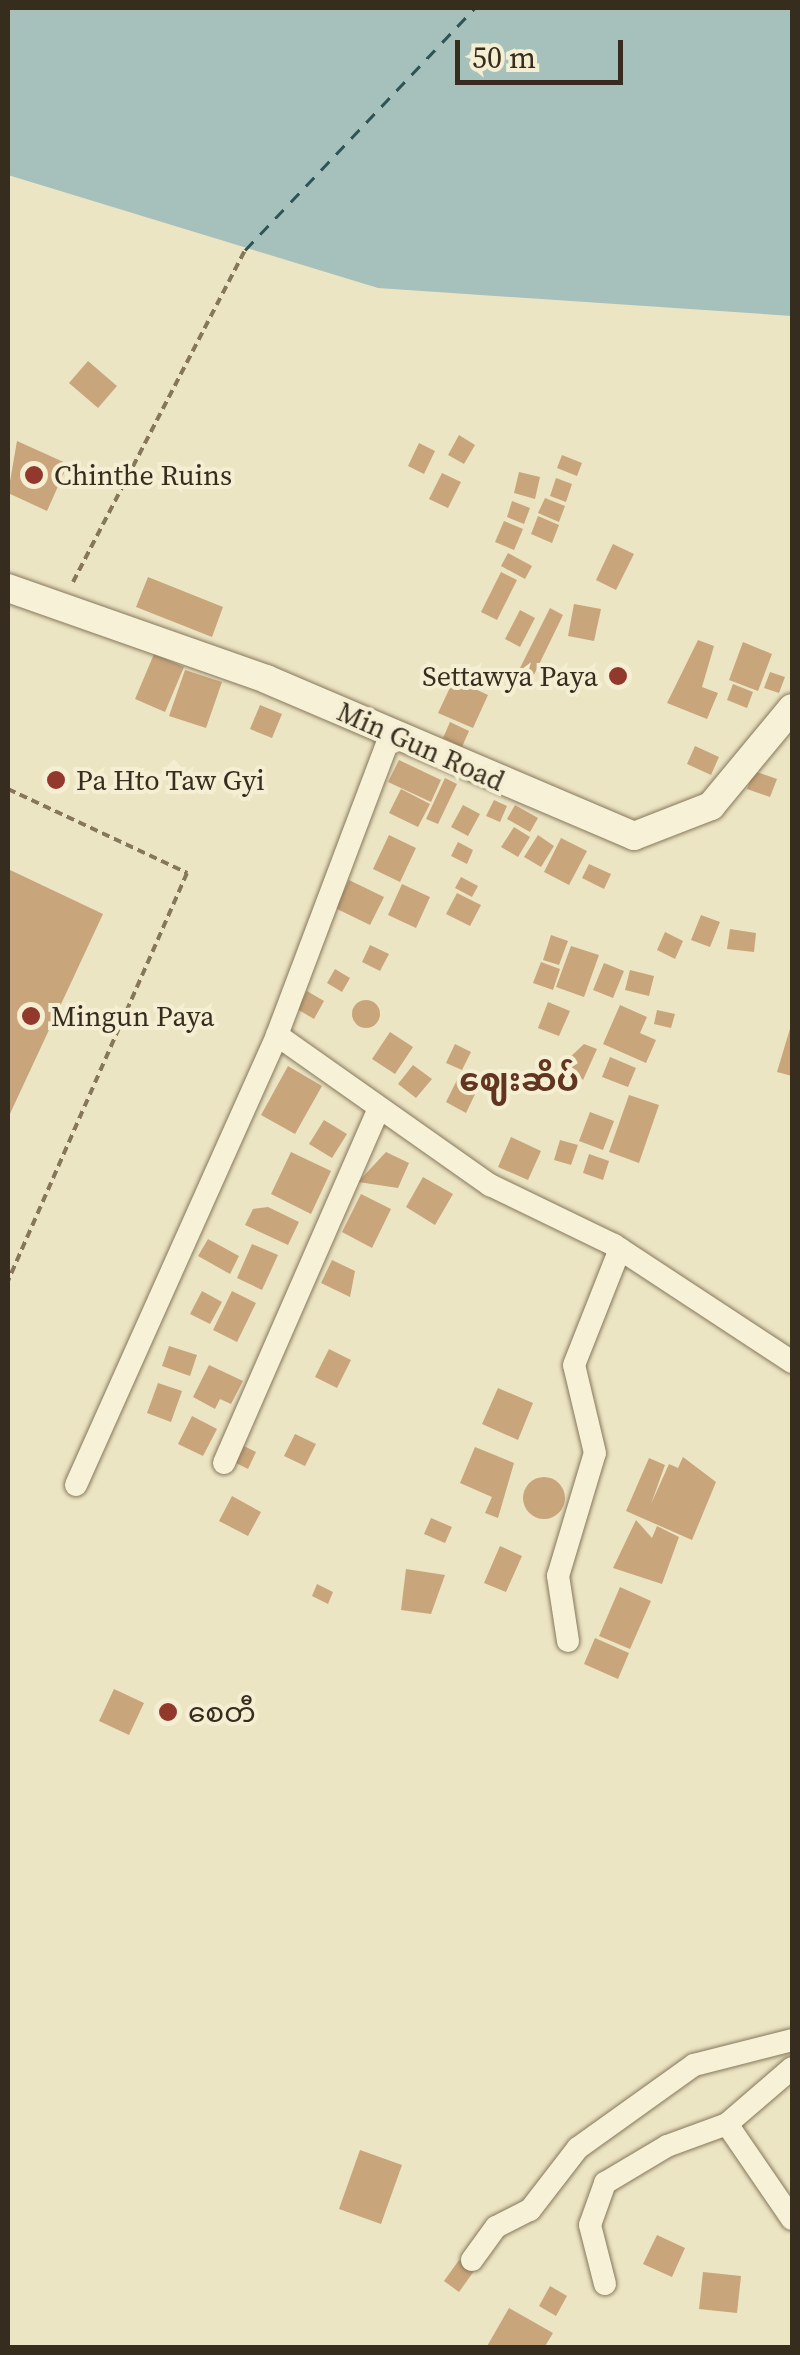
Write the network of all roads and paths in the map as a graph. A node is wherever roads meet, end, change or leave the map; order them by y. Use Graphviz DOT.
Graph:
graph roads {
  1 [pos="245,250"];
  2 [pos="8,588"];
  3 [pos="64,605"];
  4 [pos="792,708"];
  5 [pos="392,732"];
  6 [pos="8,789"];
  7 [pos="277,1035"];
  8 [pos="378,1110"];
  9 [pos="620,1249"];
  10 [pos="8,1281"];
  11 [pos="792,1362"];
  12 [pos="224,1463"];
  13 [pos="76,1485"];
  14 [pos="568,1641"];
  15 [pos="792,2040"];
  16 [pos="792,2068"];
  17 [pos="727,2124"];
  18 [pos="792,2219"];
  19 [pos="472,2260"];
  20 [pos="606,2284"];
  1 -- 3 [label="path"];
  2 -- 3 [label="street, Min Gun Road"];
  3 -- 5 [label="street, Min Gun Road"];
  4 -- 5 [label="street, Min Gun Road"];
  5 -- 7 [label="street"];
  6 -- 10 [label="path"];
  7 -- 8 [label="street"];
  7 -- 13 [label="street"];
  8 -- 9 [label="street"];
  8 -- 12 [label="street"];
  9 -- 11 [label="street"];
  9 -- 14 [label="street"];
  15 -- 19 [label="street"];
  16 -- 17 [label="street"];
  17 -- 18 [label="street"];
  17 -- 20 [label="street"];
}
